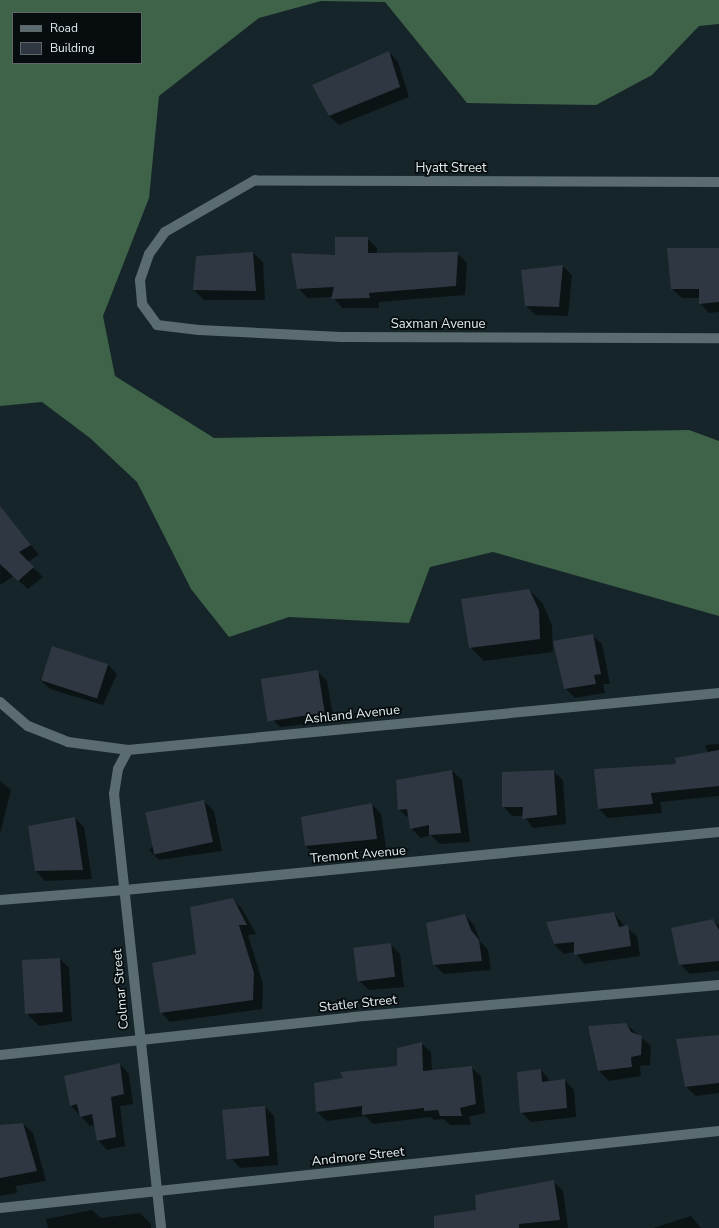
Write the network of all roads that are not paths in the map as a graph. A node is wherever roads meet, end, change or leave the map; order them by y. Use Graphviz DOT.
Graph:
graph roads {
  1 [pos="719,182"];
  2 [pos="156,325"];
  3 [pos="719,338"];
  4 [pos="719,693"];
  5 [pos="0,702"];
  6 [pos="128,750"];
  7 [pos="719,832"];
  8 [pos="125,890"];
  9 [pos="0,900"];
  10 [pos="719,985"];
  11 [pos="139,1042"];
  12 [pos="0,1055"];
  13 [pos="719,1131"];
  14 [pos="156,1192"];
  15 [pos="0,1208"];
  16 [pos="161,1228"];
  1 -- 2 [label="street, Hyatt Street"];
  2 -- 3 [label="street, Saxman Avenue"];
  4 -- 6 [label="street, Ashland Avenue"];
  5 -- 6 [label="street, Ashland Avenue"];
  6 -- 8 [label="street, Colmar Street"];
  7 -- 8 [label="street, Tremont Avenue"];
  8 -- 9 [label="street, Tremont Avenue"];
  8 -- 11 [label="street, Colmar Street"];
  10 -- 11 [label="street, Statler Street"];
  11 -- 12 [label="street, Statler Street"];
  11 -- 14 [label="street, Colmar Street"];
  13 -- 14 [label="street, Andmore Street"];
  14 -- 15 [label="street, Andmore Street"];
  14 -- 16 [label="street, Colmar Street"];
}
